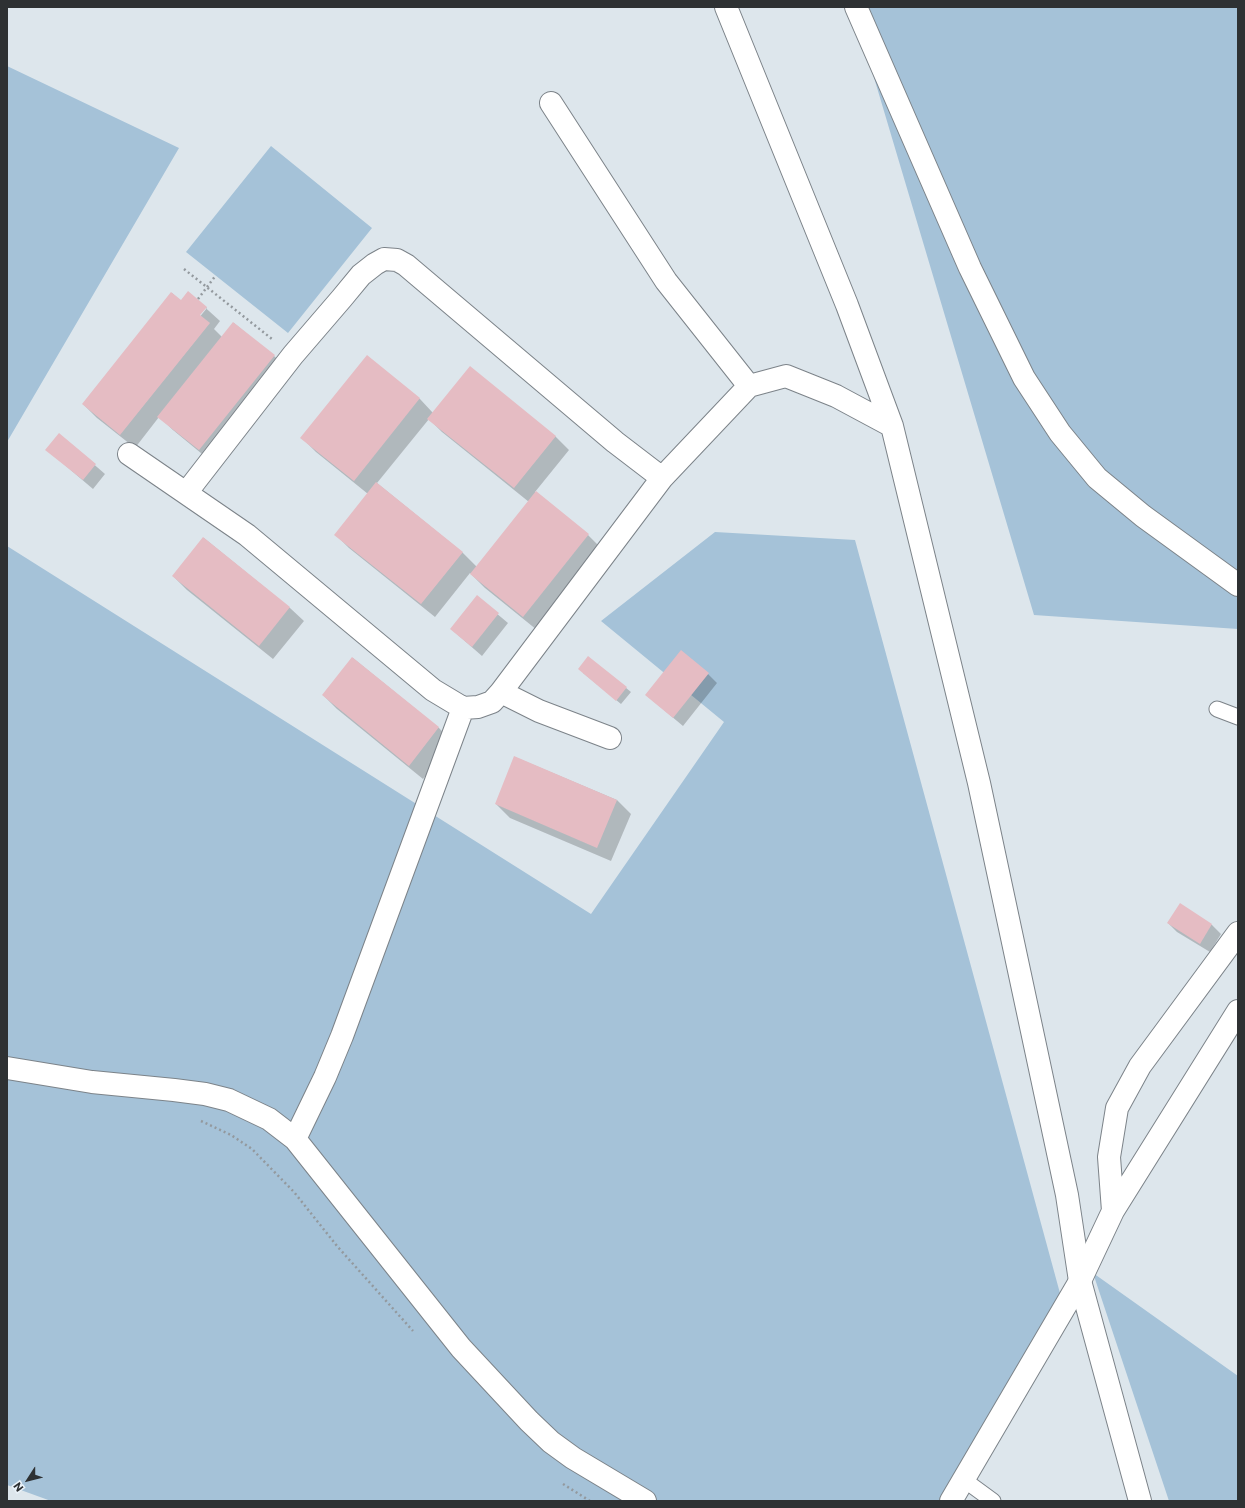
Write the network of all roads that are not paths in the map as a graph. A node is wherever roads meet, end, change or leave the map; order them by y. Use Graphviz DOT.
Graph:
graph roads {
  1 [pos="726,7"];
  2 [pos="856,7"];
  3 [pos="551,103"];
  4 [pos="749,386"];
  5 [pos="892,426"];
  6 [pos="129,454"];
  7 [pos="662,478"];
  8 [pos="186,493"];
  9 [pos="1238,585"];
  10 [pos="501,692"];
  11 [pos="463,708"];
  12 [pos="1217,709"];
  13 [pos="1238,717"];
  14 [pos="610,738"];
  15 [pos="1238,933"];
  16 [pos="1238,1011"];
  17 [pos="7,1068"];
  18 [pos="295,1139"];
  19 [pos="1113,1211"];
  20 [pos="1080,1281"];
  21 [pos="963,1479"];
  22 [pos="645,1501"];
  23 [pos="951,1501"];
  24 [pos="992,1501"];
  25 [pos="1140,1501"];
  1 -- 5 [label="street"];
  2 -- 9 [label="street"];
  3 -- 4 [label="street"];
  4 -- 5 [label="street"];
  4 -- 7 [label="street"];
  5 -- 20 [label="street"];
  6 -- 8 [label="street"];
  7 -- 8 [label="street"];
  7 -- 10 [label="street"];
  8 -- 11 [label="street"];
  10 -- 11 [label="street"];
  10 -- 14 [label="street"];
  11 -- 18 [label="street"];
  12 -- 13 [label="lane"];
  15 -- 19 [label="street"];
  16 -- 19 [label="street"];
  17 -- 18 [label="street"];
  18 -- 22 [label="street"];
  19 -- 20 [label="street"];
  20 -- 21 [label="street"];
  20 -- 25 [label="street"];
  21 -- 23 [label="street"];
  21 -- 24 [label="lane"];
}
